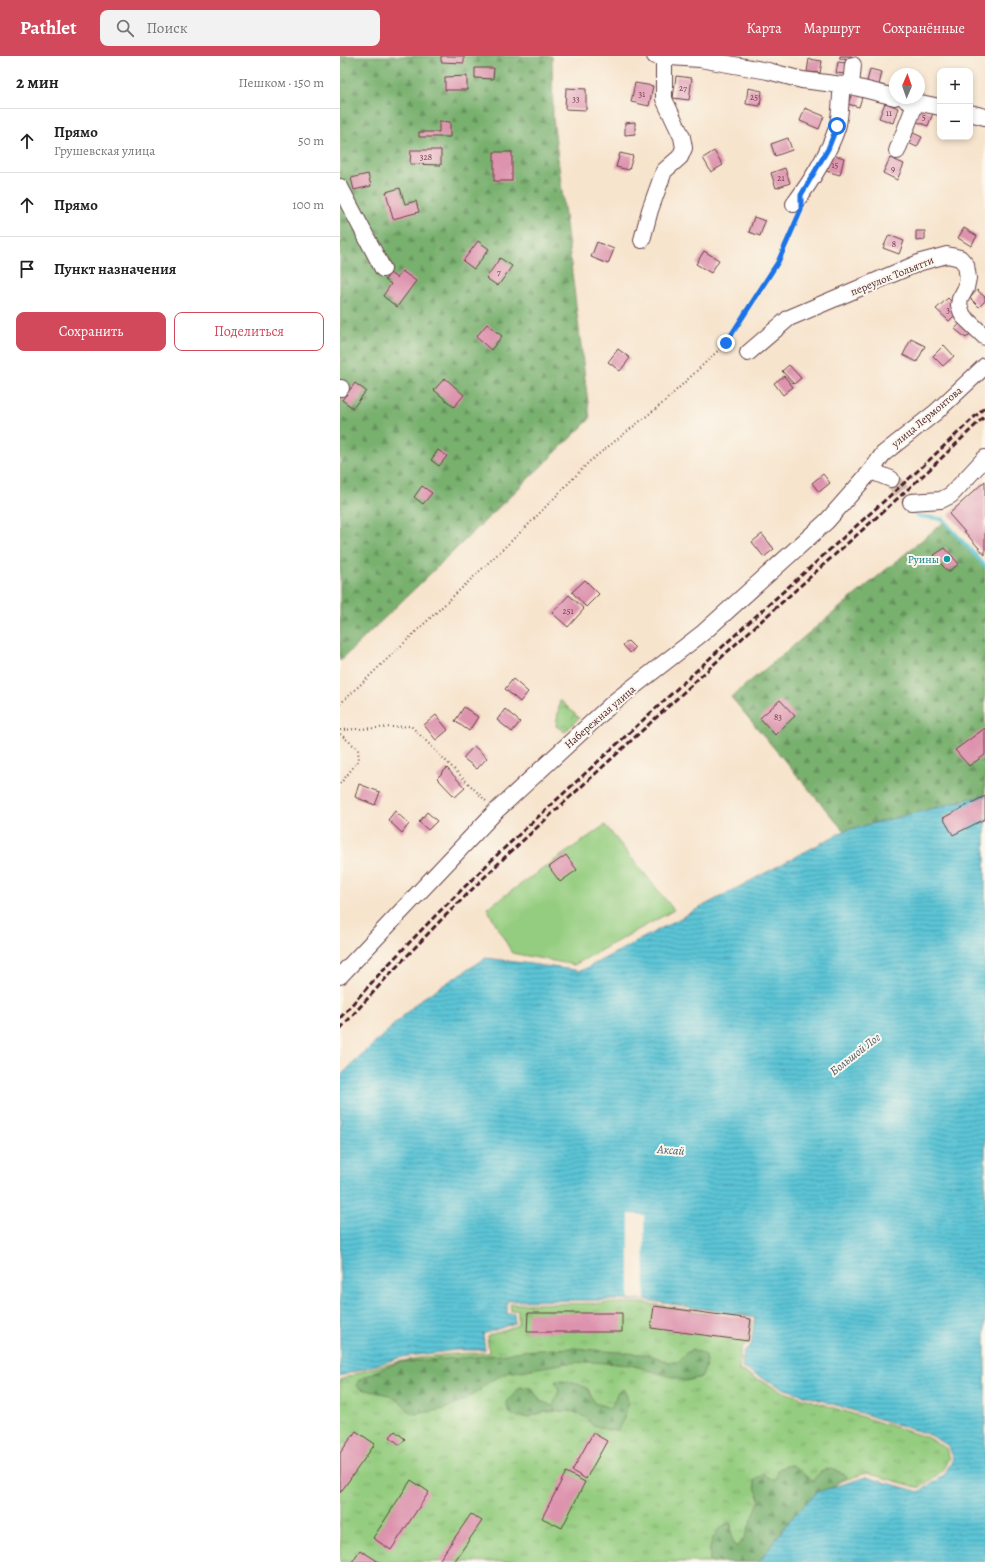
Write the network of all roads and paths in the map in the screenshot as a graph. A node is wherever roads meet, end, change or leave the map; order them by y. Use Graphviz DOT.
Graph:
graph roads {
  1 [pos="655,56"];
  2 [pos="664,56"];
  3 [pos="853,65"];
  4 [pos="846,86"];
  5 [pos="889,96"];
  6 [pos="915,104"];
  7 [pos="925,104"];
  8 [pos="937,106"];
  9 [pos="973,114"];
  10 [pos="985,117"];
  11 [pos="897,151"];
  12 [pos="340,187"];
  13 [pos="797,199"];
  14 [pos="642,240"];
  15 [pos="383,269"];
  16 [pos="985,337"];
  17 [pos="748,353"];
  18 [pos="985,366"];
  19 [pos="985,458"];
  20 [pos="871,471"];
  21 [pos="890,479"];
  22 [pos="911,502"];
  23 [pos="340,704"];
  24 [pos="340,730"];
  25 [pos="340,734"];
  26 [pos="340,784"];
  27 [pos="496,811"];
  28 [pos="340,976"];
  1 -- 2 [label="street"];
  2 -- 4 [label="street"];
  2 -- 14 [label="street"];
  3 -- 4 [label="street"];
  4 -- 5 [label="street"];
  4 -- 13 [label="street"];
  6 -- 11 [label="street"];
  7 -- 8 [label="street"];
  9 -- 10 [label="street"];
  12 -- 15 [label="street"];
  13 -- 23 [label="path"];
  16 -- 17 [label="street, переулок Тольятти"];
  18 -- 20 [label="street, улица Лермонтова"];
  19 -- 22 [label="street"];
  20 -- 21 [label="street"];
  20 -- 27 [label="street, Набережная улица"];
  24 -- 27 [label="path"];
  25 -- 26 [label="path"];
  27 -- 28 [label="street, Набережная улица"];
}
